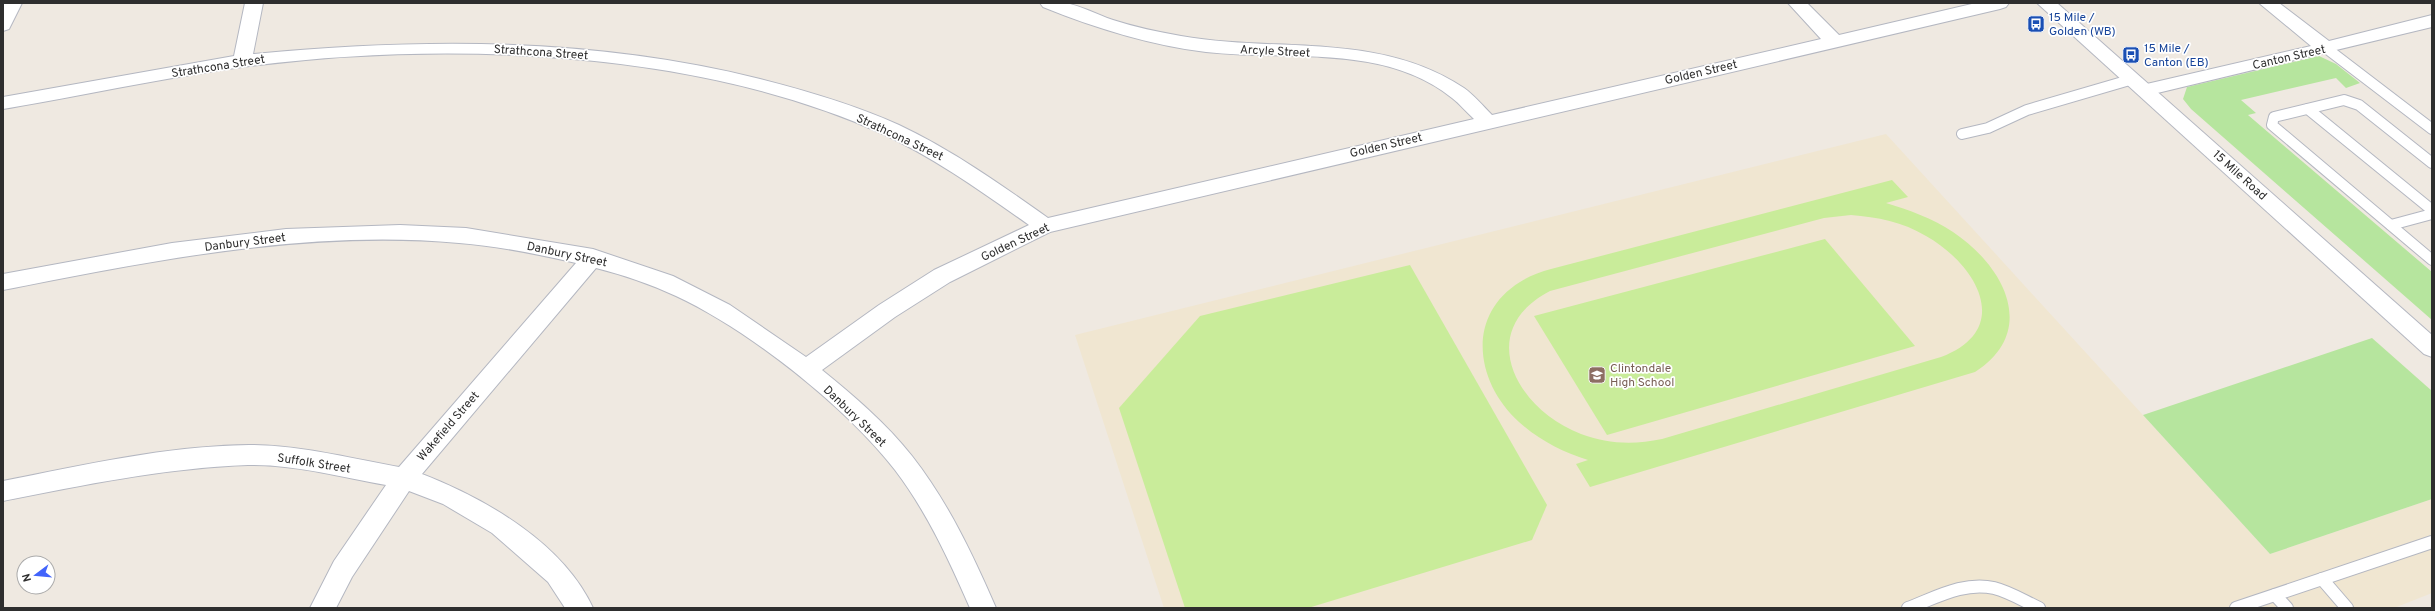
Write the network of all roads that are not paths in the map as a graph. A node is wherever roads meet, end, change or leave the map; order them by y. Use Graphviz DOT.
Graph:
graph roads {
  1 [pos="13,3"];
  2 [pos="254,3"];
  3 [pos="1049,3"];
  4 [pos="1797,3"];
  5 [pos="2000,3"];
  6 [pos="2046,3"];
  7 [pos="2268,3"];
  8 [pos="2432,21"];
  9 [pos="3,25"];
  10 [pos="1834,41"];
  11 [pos="2326,48"];
  12 [pos="242,61"];
  13 [pos="2139,84"];
  14 [pos="3,103"];
  15 [pos="2308,109"];
  16 [pos="1487,121"];
  17 [pos="2432,129"];
  18 [pos="1962,134"];
  19 [pos="2432,163"];
  20 [pos="2432,210"];
  21 [pos="2432,214"];
  22 [pos="2391,225"];
  23 [pos="1045,226"];
  24 [pos="593,257"];
  25 [pos="2432,260"];
  26 [pos="3,282"];
  27 [pos="2432,348"];
  28 [pos="806,369"];
  29 [pos="404,478"];
  30 [pos="3,491"];
  31 [pos="2432,542"];
  32 [pos="2322,579"];
  33 [pos="2275,595"];
  34 [pos="323,608"];
  35 [pos="580,608"];
  36 [pos="983,608"];
  37 [pos="1908,608"];
  38 [pos="2039,608"];
  39 [pos="2236,608"];
  40 [pos="2287,608"];
  41 [pos="2347,608"];
  1 -- 9 [label="street"];
  2 -- 12 [label="street"];
  3 -- 16 [label="street, Arcyle Street"];
  4 -- 10 [label="street"];
  5 -- 10 [label="street, Golden Street"];
  6 -- 13 [label="street, 15 Mile Road"];
  7 -- 11 [label="street"];
  8 -- 11 [label="street, Canton Street"];
  10 -- 16 [label="street, Golden Street"];
  11 -- 13 [label="street, Canton Street"];
  11 -- 17 [label="lane"];
  12 -- 14 [label="street, Strathcona Street"];
  12 -- 23 [label="street, Strathcona Street"];
  13 -- 18 [label="lane"];
  13 -- 27 [label="street, 15 Mile Road"];
  15 -- 19 [label="lane"];
  15 -- 20 [label="lane"];
  15 -- 22 [label="lane"];
  16 -- 23 [label="street, Golden Street"];
  21 -- 22 [label="lane"];
  22 -- 25 [label="lane"];
  23 -- 28 [label="street, Golden Street"];
  24 -- 26 [label="street, Danbury Street"];
  24 -- 28 [label="street, Danbury Street"];
  24 -- 29 [label="street, Wakefield Street"];
  28 -- 36 [label="street, Danbury Street"];
  29 -- 30 [label="street, Suffolk Street"];
  29 -- 34 [label="street, Wakefield Street"];
  29 -- 35 [label="street, Suffolk Street"];
  31 -- 32 [label="lane"];
  32 -- 33 [label="lane"];
  32 -- 41 [label="lane"];
  33 -- 39 [label="lane"];
  33 -- 40 [label="lane"];
  37 -- 38 [label="lane"];
}
